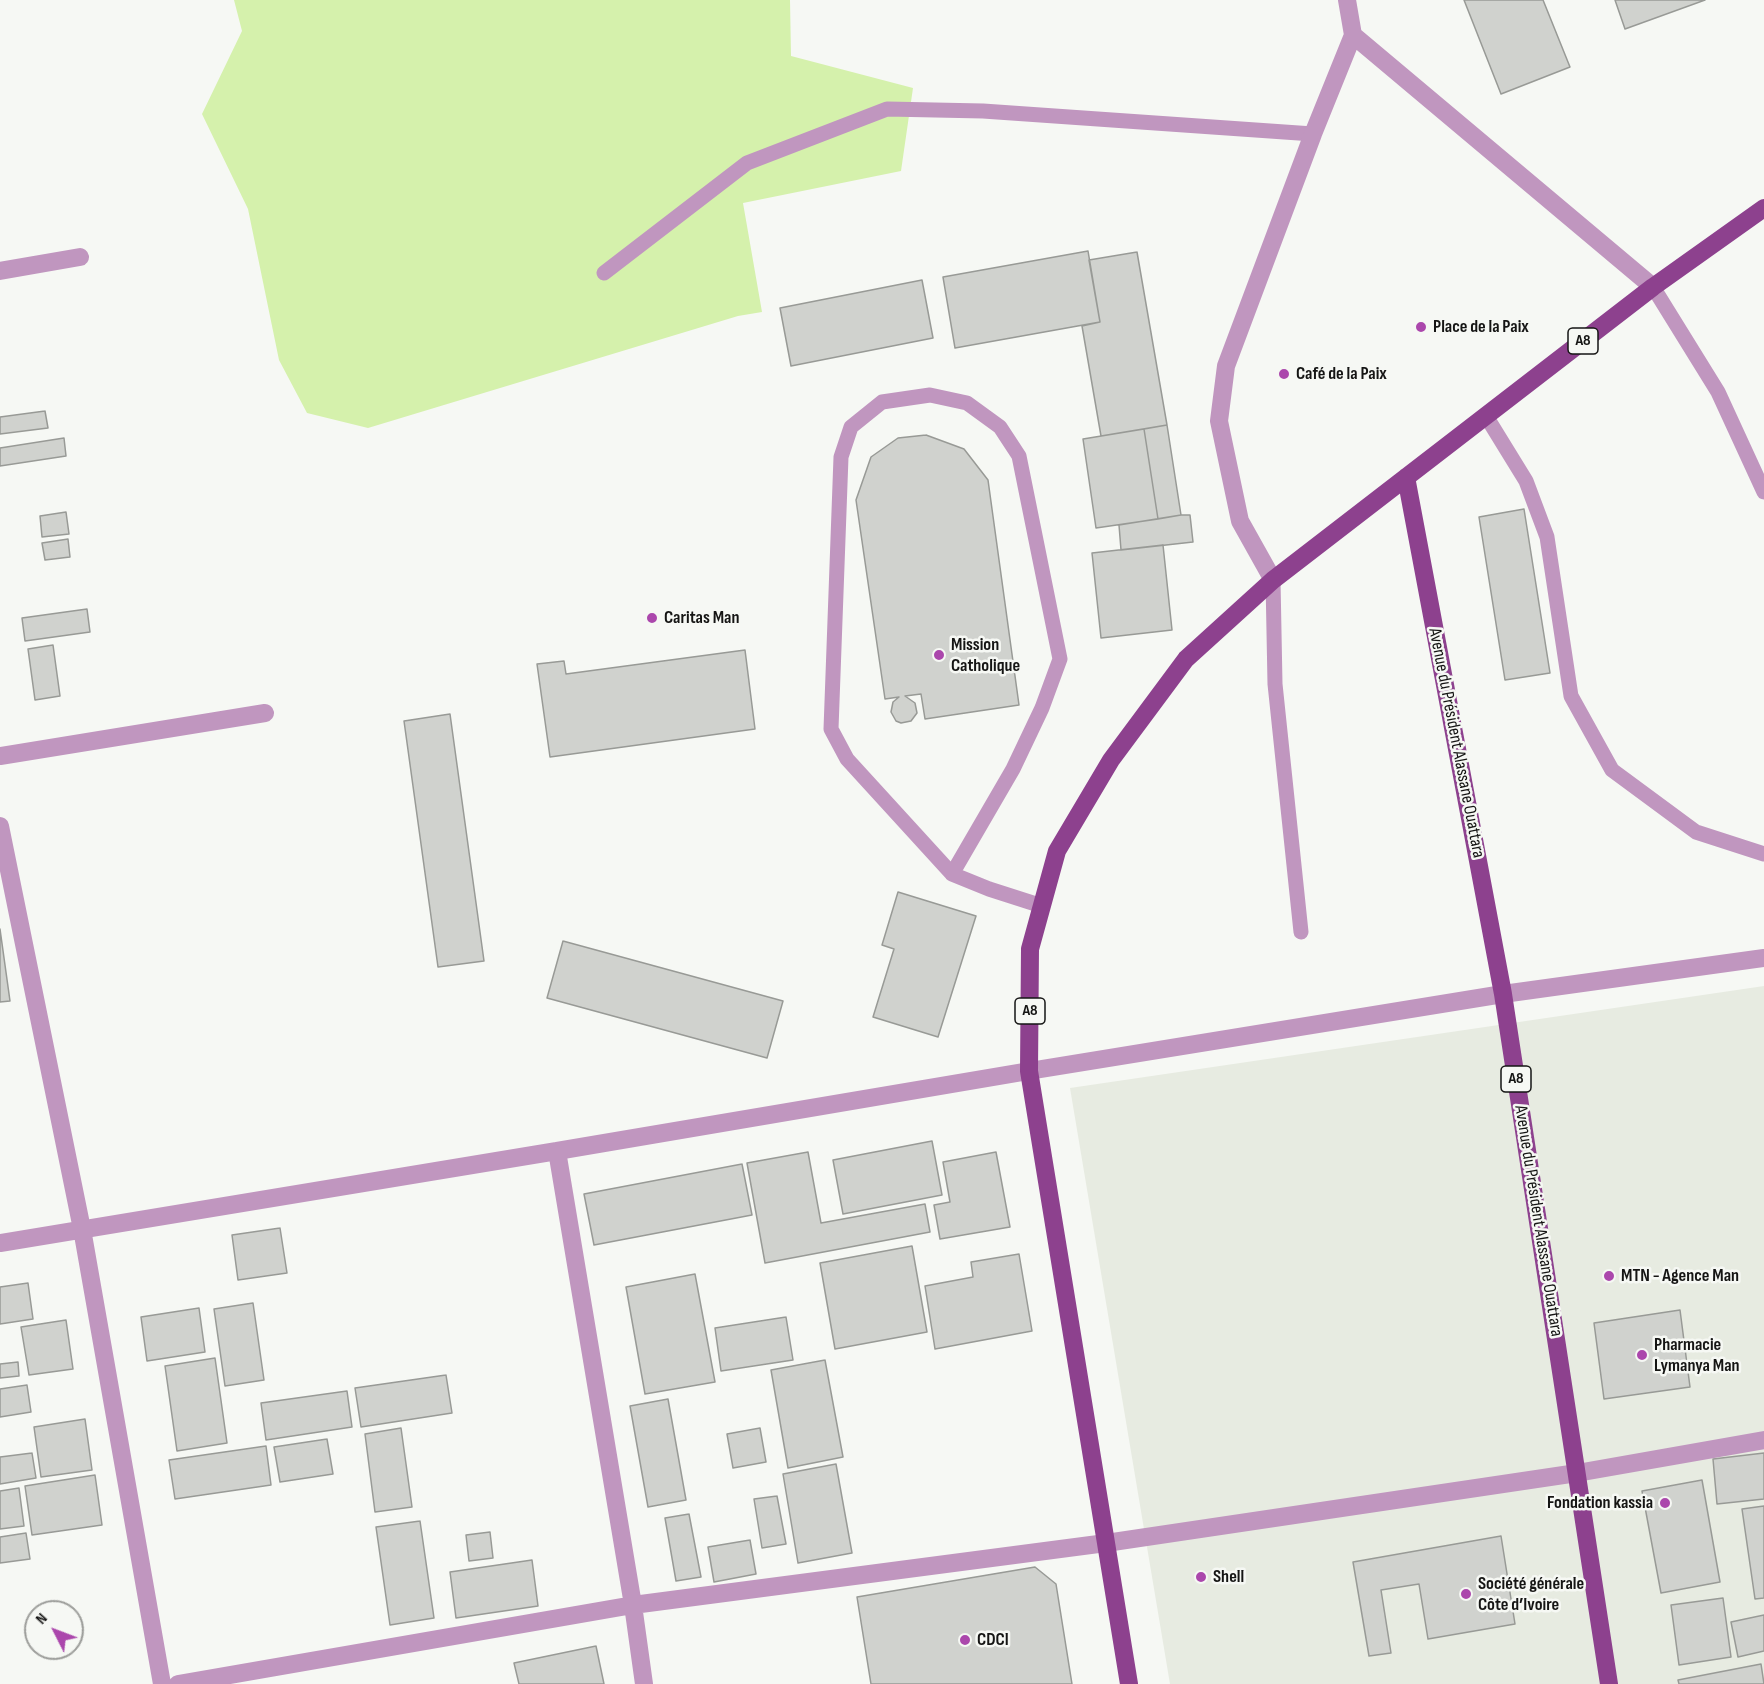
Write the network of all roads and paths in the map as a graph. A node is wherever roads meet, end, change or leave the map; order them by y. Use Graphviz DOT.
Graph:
graph roads {
  1 [pos="1347,0"];
  2 [pos="1353,35"];
  3 [pos="1313,134"];
  4 [pos="1764,208"];
  5 [pos="80,257"];
  6 [pos="0,271"];
  7 [pos="604,273"];
  8 [pos="1653,287"];
  9 [pos="1486,416"];
  10 [pos="1406,477"];
  11 [pos="1764,492"];
  12 [pos="1273,580"];
  13 [pos="265,713"];
  14 [pos="0,756"];
  15 [pos="0,826"];
  16 [pos="1764,854"];
  17 [pos="952,874"];
  18 [pos="1042,906"];
  19 [pos="1300,932"];
  20 [pos="1764,958"];
  21 [pos="1503,994"];
  22 [pos="1029,1071"];
  23 [pos="557,1151"];
  24 [pos="82,1229"];
  25 [pos="0,1243"];
  26 [pos="1764,1440"];
  27 [pos="1577,1473"];
  28 [pos="1106,1543"];
  29 [pos="633,1605"];
  30 [pos="162,1684"];
  31 [pos="178,1684"];
  32 [pos="644,1684"];
  33 [pos="1129,1684"];
  34 [pos="1609,1684"];
  1 -- 2 [label="street"];
  2 -- 3 [label="street"];
  2 -- 8 [label="street"];
  3 -- 7 [label="lane"];
  3 -- 12 [label="street"];
  4 -- 8 [label="main road, A8"];
  5 -- 6 [label="street"];
  8 -- 9 [label="main road, A8"];
  8 -- 11 [label="lane"];
  9 -- 10 [label="main road, A8"];
  9 -- 16 [label="lane"];
  10 -- 12 [label="main road, A8"];
  10 -- 21 [label="main road, Avenue du Président Alassane Ouattara / A8"];
  12 -- 18 [label="main road, A8"];
  12 -- 19 [label="lane"];
  13 -- 14 [label="street"];
  15 -- 24 [label="street"];
  17 -- 17 [label="lane"];
  17 -- 18 [label="lane"];
  18 -- 22 [label="main road, A8"];
  20 -- 21 [label="street"];
  21 -- 22 [label="street"];
  21 -- 27 [label="main road, Avenue du Président Alassane Ouattara / A8"];
  22 -- 23 [label="street"];
  22 -- 28 [label="main road, A8"];
  23 -- 24 [label="street"];
  23 -- 29 [label="street"];
  24 -- 25 [label="street"];
  24 -- 30 [label="street"];
  26 -- 27 [label="street"];
  27 -- 28 [label="street"];
  27 -- 34 [label="main road, Avenue du Président Alassane Ouattara / A8"];
  28 -- 29 [label="street"];
  28 -- 33 [label="main road, A8"];
  29 -- 31 [label="street"];
  29 -- 32 [label="street"];
}
